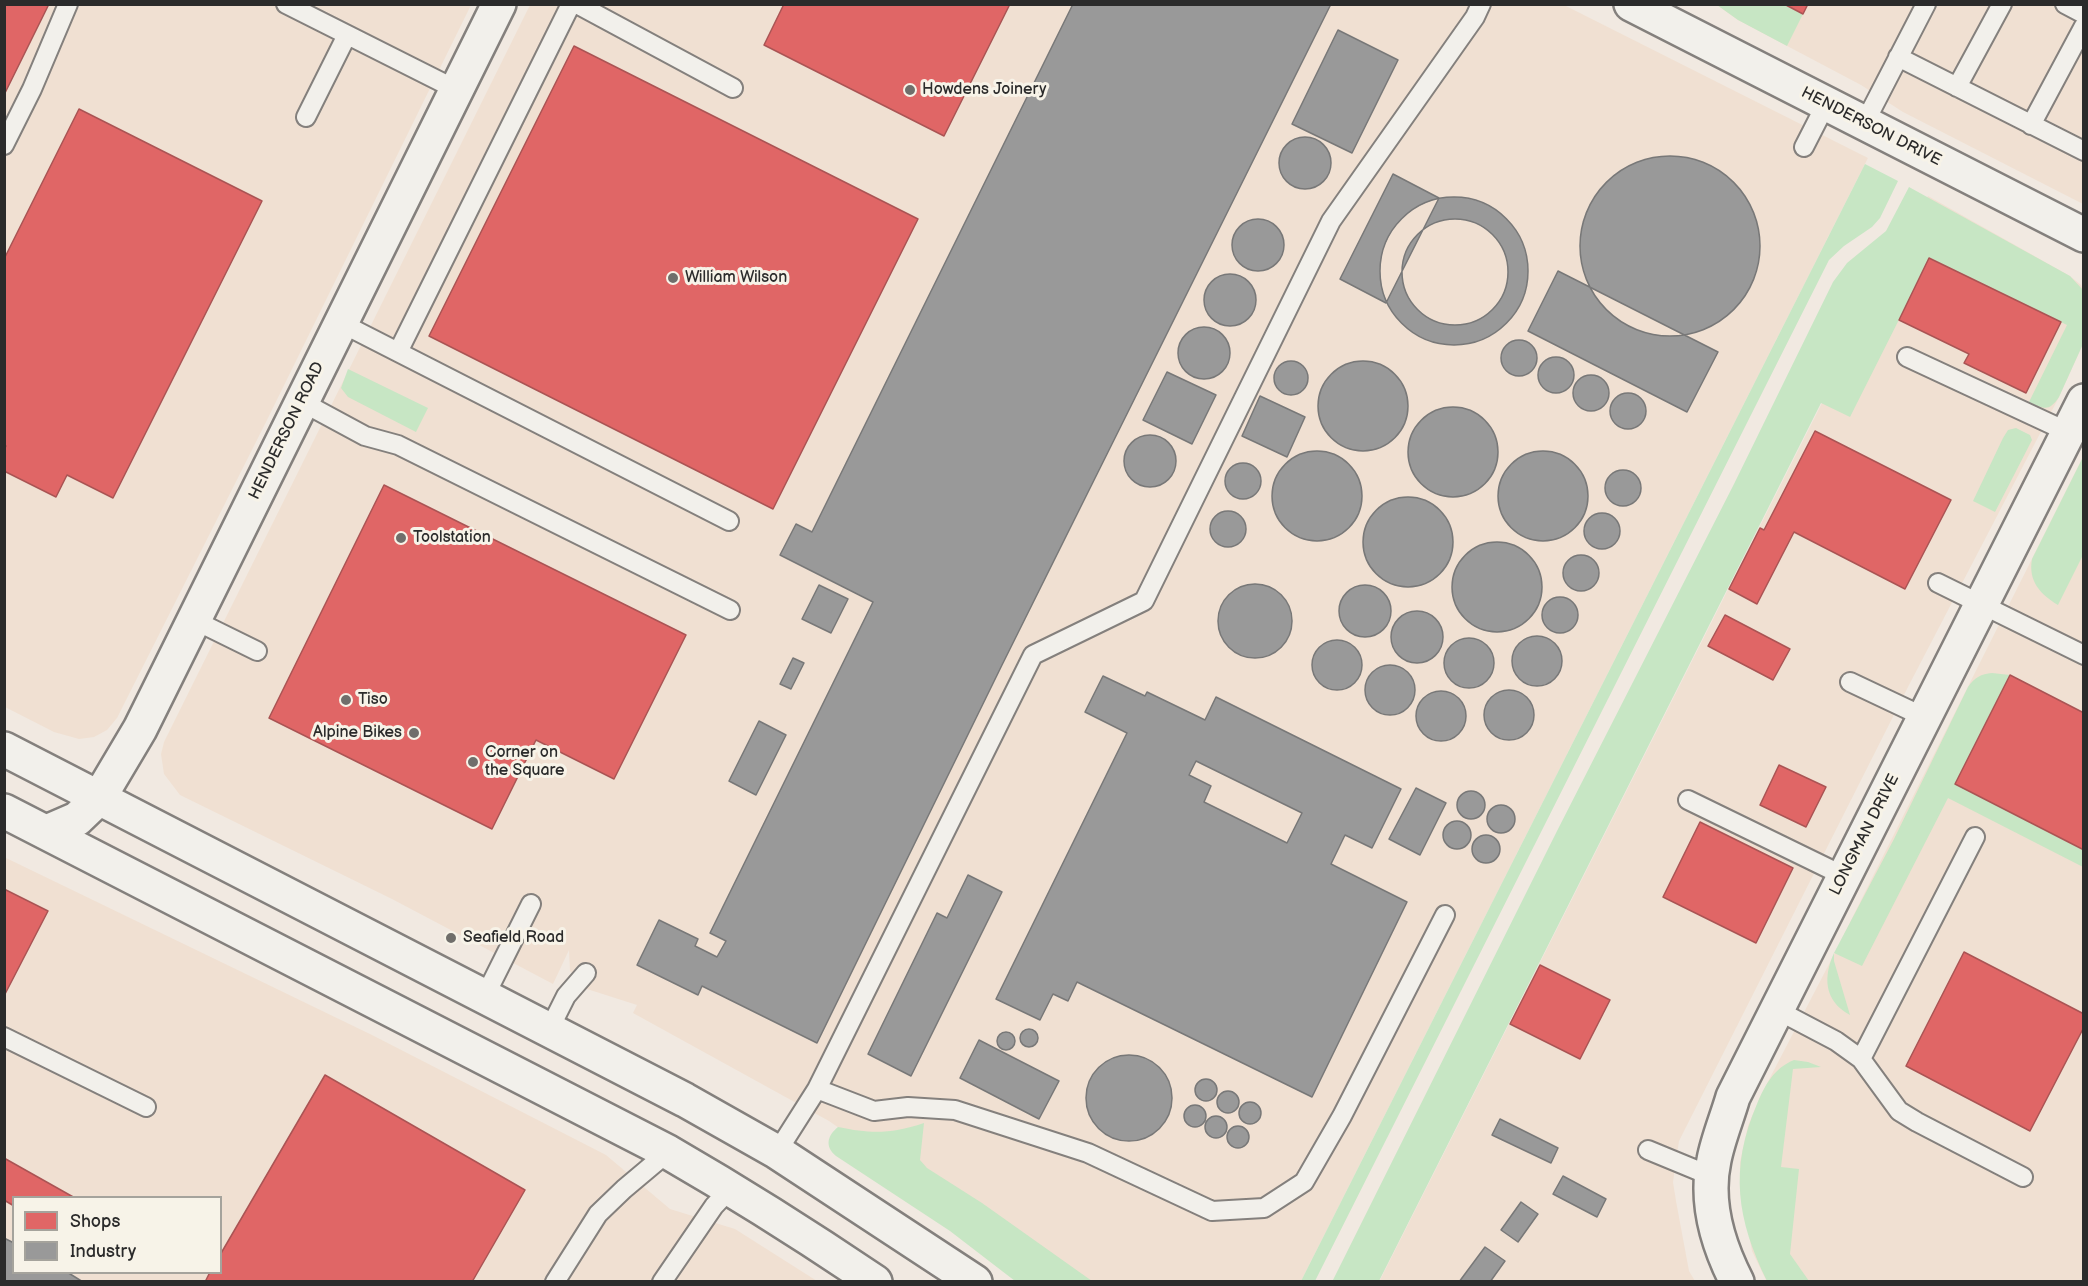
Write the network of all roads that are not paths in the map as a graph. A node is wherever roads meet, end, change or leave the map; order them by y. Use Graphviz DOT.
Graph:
graph roads {
  1 [pos="68,4"];
  2 [pos="286,4"];
  3 [pos="499,4"];
  4 [pos="571,4"];
  5 [pos="577,4"];
  6 [pos="1481,4"];
  7 [pos="1926,4"];
  8 [pos="2002,4"];
  9 [pos="2066,4"];
  10 [pos="1652,9"];
  11 [pos="308,10"];
  12 [pos="2084,14"];
  13 [pos="2084,26"];
  14 [pos="347,35"];
  15 [pos="1898,57"];
  16 [pos="1957,87"];
  17 [pos="733,88"];
  18 [pos="457,90"];
  19 [pos="1826,104"];
  20 [pos="306,117"];
  21 [pos="1864,124"];
  22 [pos="2031,125"];
  23 [pos="4,145"];
  24 [pos="1804,147"];
  25 [pos="2084,151"];
  26 [pos="2084,235"];
  27 [pos="341,323"];
  28 [pos="398,352"];
  29 [pos="1907,357"];
  30 [pos="2084,401"];
  31 [pos="302,402"];
  32 [pos="2068,432"];
  33 [pos="729,521"];
  34 [pos="1938,583"];
  35 [pos="1981,604"];
  36 [pos="730,610"];
  37 [pos="194,620"];
  38 [pos="257,651"];
  39 [pos="2084,655"];
  40 [pos="1850,682"];
  41 [pos="1924,717"];
  42 [pos="4,749"];
  43 [pos="99,798"];
  44 [pos="1688,801"];
  45 [pos="4,811"];
  46 [pos="47,832"];
  47 [pos="1975,837"];
  48 [pos="1844,876"];
  49 [pos="531,904"];
  50 [pos="1445,915"];
  51 [pos="586,973"];
  52 [pos="485,996"];
  53 [pos="1777,1010"];
  54 [pos="549,1030"];
  55 [pos="4,1037"];
  56 [pos="1861,1059"];
  57 [pos="817,1089"];
  58 [pos="146,1107"];
  59 [pos="1648,1150"];
  60 [pos="668,1152"];
  61 [pos="777,1152"];
  62 [pos="1711,1176"];
  63 [pos="2023,1177"];
  64 [pos="731,1188"];
  65 [pos="1733,1280"];
  66 [pos="555,1281"];
  67 [pos="662,1281"];
  68 [pos="875,1281"];
  69 [pos="975,1281"];
  1 -- 23 [label="lane"];
  2 -- 11 [label="lane"];
  3 -- 18 [label="main road, HENDERSON ROAD"];
  4 -- 28 [label="lane"];
  5 -- 17 [label="lane"];
  6 -- 57 [label="lane"];
  7 -- 15 [label="lane"];
  8 -- 16 [label="lane"];
  9 -- 12 [label="lane"];
  10 -- 19 [label="main road, HENDERSON DRIVE"];
  11 -- 14 [label="lane"];
  13 -- 22 [label="lane"];
  14 -- 18 [label="lane"];
  14 -- 20 [label="lane"];
  15 -- 16 [label="lane"];
  15 -- 21 [label="lane"];
  16 -- 22 [label="lane"];
  18 -- 27 [label="main road, HENDERSON ROAD"];
  19 -- 21 [label="main road, HENDERSON DRIVE"];
  19 -- 24 [label="lane"];
  21 -- 26 [label="main road, HENDERSON DRIVE"];
  22 -- 25 [label="lane"];
  27 -- 28 [label="lane"];
  27 -- 31 [label="main road, HENDERSON ROAD"];
  28 -- 33 [label="lane"];
  29 -- 32 [label="lane"];
  30 -- 32 [label="main road, LONGMAN DRIVE"];
  31 -- 36 [label="lane"];
  31 -- 37 [label="main road, HENDERSON ROAD"];
  32 -- 35 [label="main road, LONGMAN DRIVE"];
  34 -- 35 [label="lane"];
  35 -- 39 [label="lane"];
  35 -- 41 [label="main road, LONGMAN DRIVE"];
  37 -- 38 [label="lane"];
  37 -- 43 [label="main road, HENDERSON ROAD"];
  40 -- 41 [label="lane"];
  41 -- 48 [label="main road, LONGMAN DRIVE"];
  42 -- 43 [label="main road"];
  43 -- 46 [label="main road, HENDERSON ROAD"];
  43 -- 52 [label="main road"];
  44 -- 48 [label="lane"];
  45 -- 46 [label="main road"];
  46 -- 60 [label="main road"];
  47 -- 56 [label="lane"];
  48 -- 53 [label="main road, LONGMAN DRIVE"];
  49 -- 52 [label="lane"];
  50 -- 57 [label="lane"];
  51 -- 54 [label="lane"];
  52 -- 54 [label="main road"];
  53 -- 56 [label="lane"];
  53 -- 62 [label="main road, LONGMAN DRIVE"];
  54 -- 61 [label="main road"];
  55 -- 58 [label="lane"];
  56 -- 63 [label="lane"];
  57 -- 61 [label="lane"];
  59 -- 62 [label="lane"];
  60 -- 64 [label="main road"];
  60 -- 66 [label="lane"];
  61 -- 69 [label="main road"];
  62 -- 65 [label="main road, LONGMAN DRIVE"];
  64 -- 67 [label="lane"];
  64 -- 68 [label="main road"];
}
